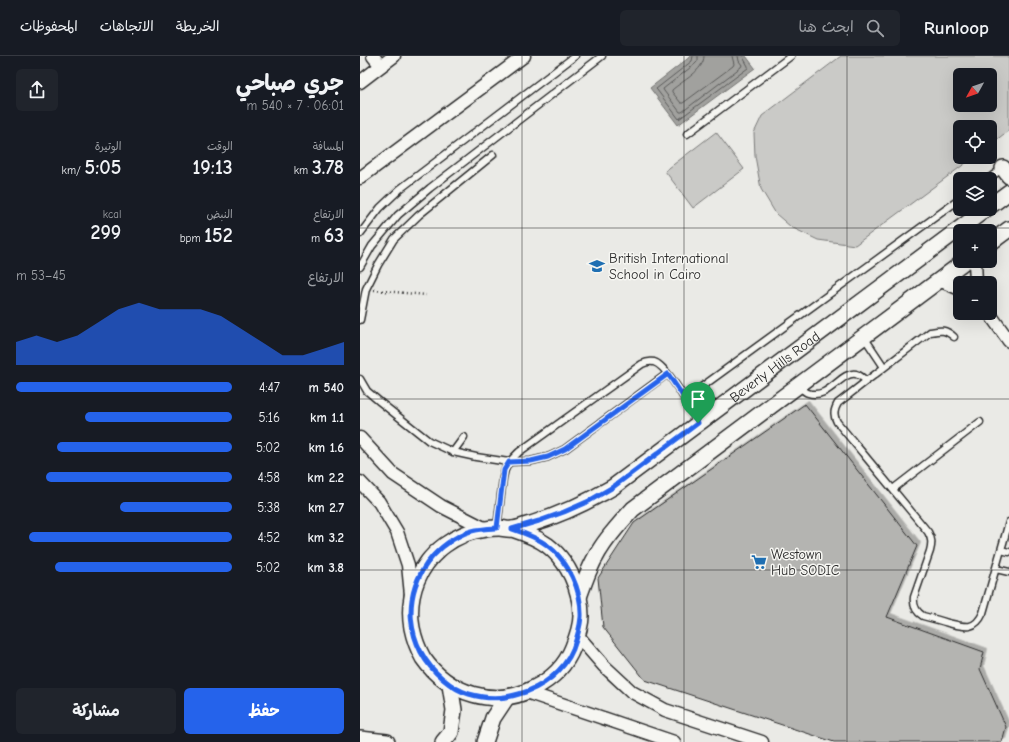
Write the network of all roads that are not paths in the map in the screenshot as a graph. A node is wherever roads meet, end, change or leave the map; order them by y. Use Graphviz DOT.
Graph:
graph roads {
  1 [pos="373,56"];
  2 [pos="394,56"];
  3 [pos="524,56"];
  4 [pos="576,56"];
  5 [pos="602,56"];
  6 [pos="791,56"];
  7 [pos="381,66"];
  8 [pos="360,82"];
  9 [pos="687,134"];
  10 [pos="493,155"];
  11 [pos="1007,169"];
  12 [pos="997,174"];
  13 [pos="360,178"];
  14 [pos="1009,192"];
  15 [pos="997,201"];
  16 [pos="953,204"];
  17 [pos="977,216"];
  18 [pos="360,234"];
  19 [pos="360,267"];
  20 [pos="955,268"];
  21 [pos="939,280"];
  22 [pos="953,286"];
  23 [pos="361,303"];
  24 [pos="360,320"];
  25 [pos="994,320"];
  26 [pos="864,337"];
  27 [pos="954,337"];
  28 [pos="1009,341"];
  29 [pos="884,367"];
  30 [pos="668,374"];
  31 [pos="360,378"];
  32 [pos="866,381"];
  33 [pos="798,386"];
  34 [pos="685,399"];
  35 [pos="980,422"];
  36 [pos="698,423"];
  37 [pos="464,437"];
  38 [pos="360,438"];
  39 [pos="453,452"];
  40 [pos="509,462"];
  41 [pos="360,482"];
  42 [pos="893,489"];
  43 [pos="1009,522"];
  44 [pos="498,529"];
  45 [pos="1001,550"];
  46 [pos="1009,552"];
  47 [pos="996,569"];
  48 [pos="1009,572"];
  49 [pos="579,596"];
  50 [pos="411,600"];
  51 [pos="578,636"];
  52 [pos="450,685"];
  53 [pos="526,692"];
  54 [pos="508,697"];
  55 [pos="360,739"];
  56 [pos="387,742"];
  57 [pos="443,742"];
  58 [pos="486,742"];
  59 [pos="674,742"];
  60 [pos="762,742"];
  1 -- 7 [label="street"];
  2 -- 7 [label="street"];
  3 -- 13 [label="street"];
  4 -- 18 [label="lane"];
  5 -- 19 [label="lane"];
  6 -- 9 [label="lane"];
  7 -- 8 [label="street"];
  10 -- 23 [label="lane"];
  11 -- 12 [label="lane"];
  14 -- 15 [label="street"];
  16 -- 34 [label="lane"];
  17 -- 36 [label="street, Beverly Hills Road"];
  20 -- 21 [label="street"];
  21 -- 22 [label="street"];
  21 -- 26 [label="street"];
  23 -- 24 [label="lane"];
  25 -- 28 [label="street"];
  26 -- 29 [label="lane"];
  26 -- 33 [label="street"];
  27 -- 29 [label="lane"];
  29 -- 32 [label="lane"];
  30 -- 34 [label="lane"];
  30 -- 40 [label="lane"];
  30 -- 40 [label="lane"];
  31 -- 39 [label="lane"];
  32 -- 33 [label="lane"];
  32 -- 42 [label="lane"];
  33 -- 49 [label="street"];
  34 -- 36 [label="lane"];
  35 -- 42 [label="lane"];
  36 -- 44 [label="street, Beverly Hills Road"];
  37 -- 39 [label="lane"];
  38 -- 44 [label="street"];
  39 -- 40 [label="lane"];
  40 -- 44 [label="lane"];
  41 -- 50 [label="street"];
  42 -- 47 [label="lane"];
  43 -- 45 [label="lane"];
  44 -- 49 [label="street"];
  44 -- 50 [label="street, Beverly Hills Road"];
  45 -- 46 [label="lane"];
  45 -- 47 [label="lane"];
  47 -- 48 [label="lane"];
  49 -- 51 [label="street, Beverly Hills Road"];
  50 -- 52 [label="street, Beverly Hills Road"];
  51 -- 53 [label="street, Beverly Hills Road"];
  51 -- 60 [label="street"];
  52 -- 54 [label="street, Beverly Hills Road"];
  52 -- 57 [label="street"];
  53 -- 54 [label="street, Beverly Hills Road"];
  53 -- 59 [label="street"];
  54 -- 58 [label="street"];
  55 -- 56 [label="street"];
}
